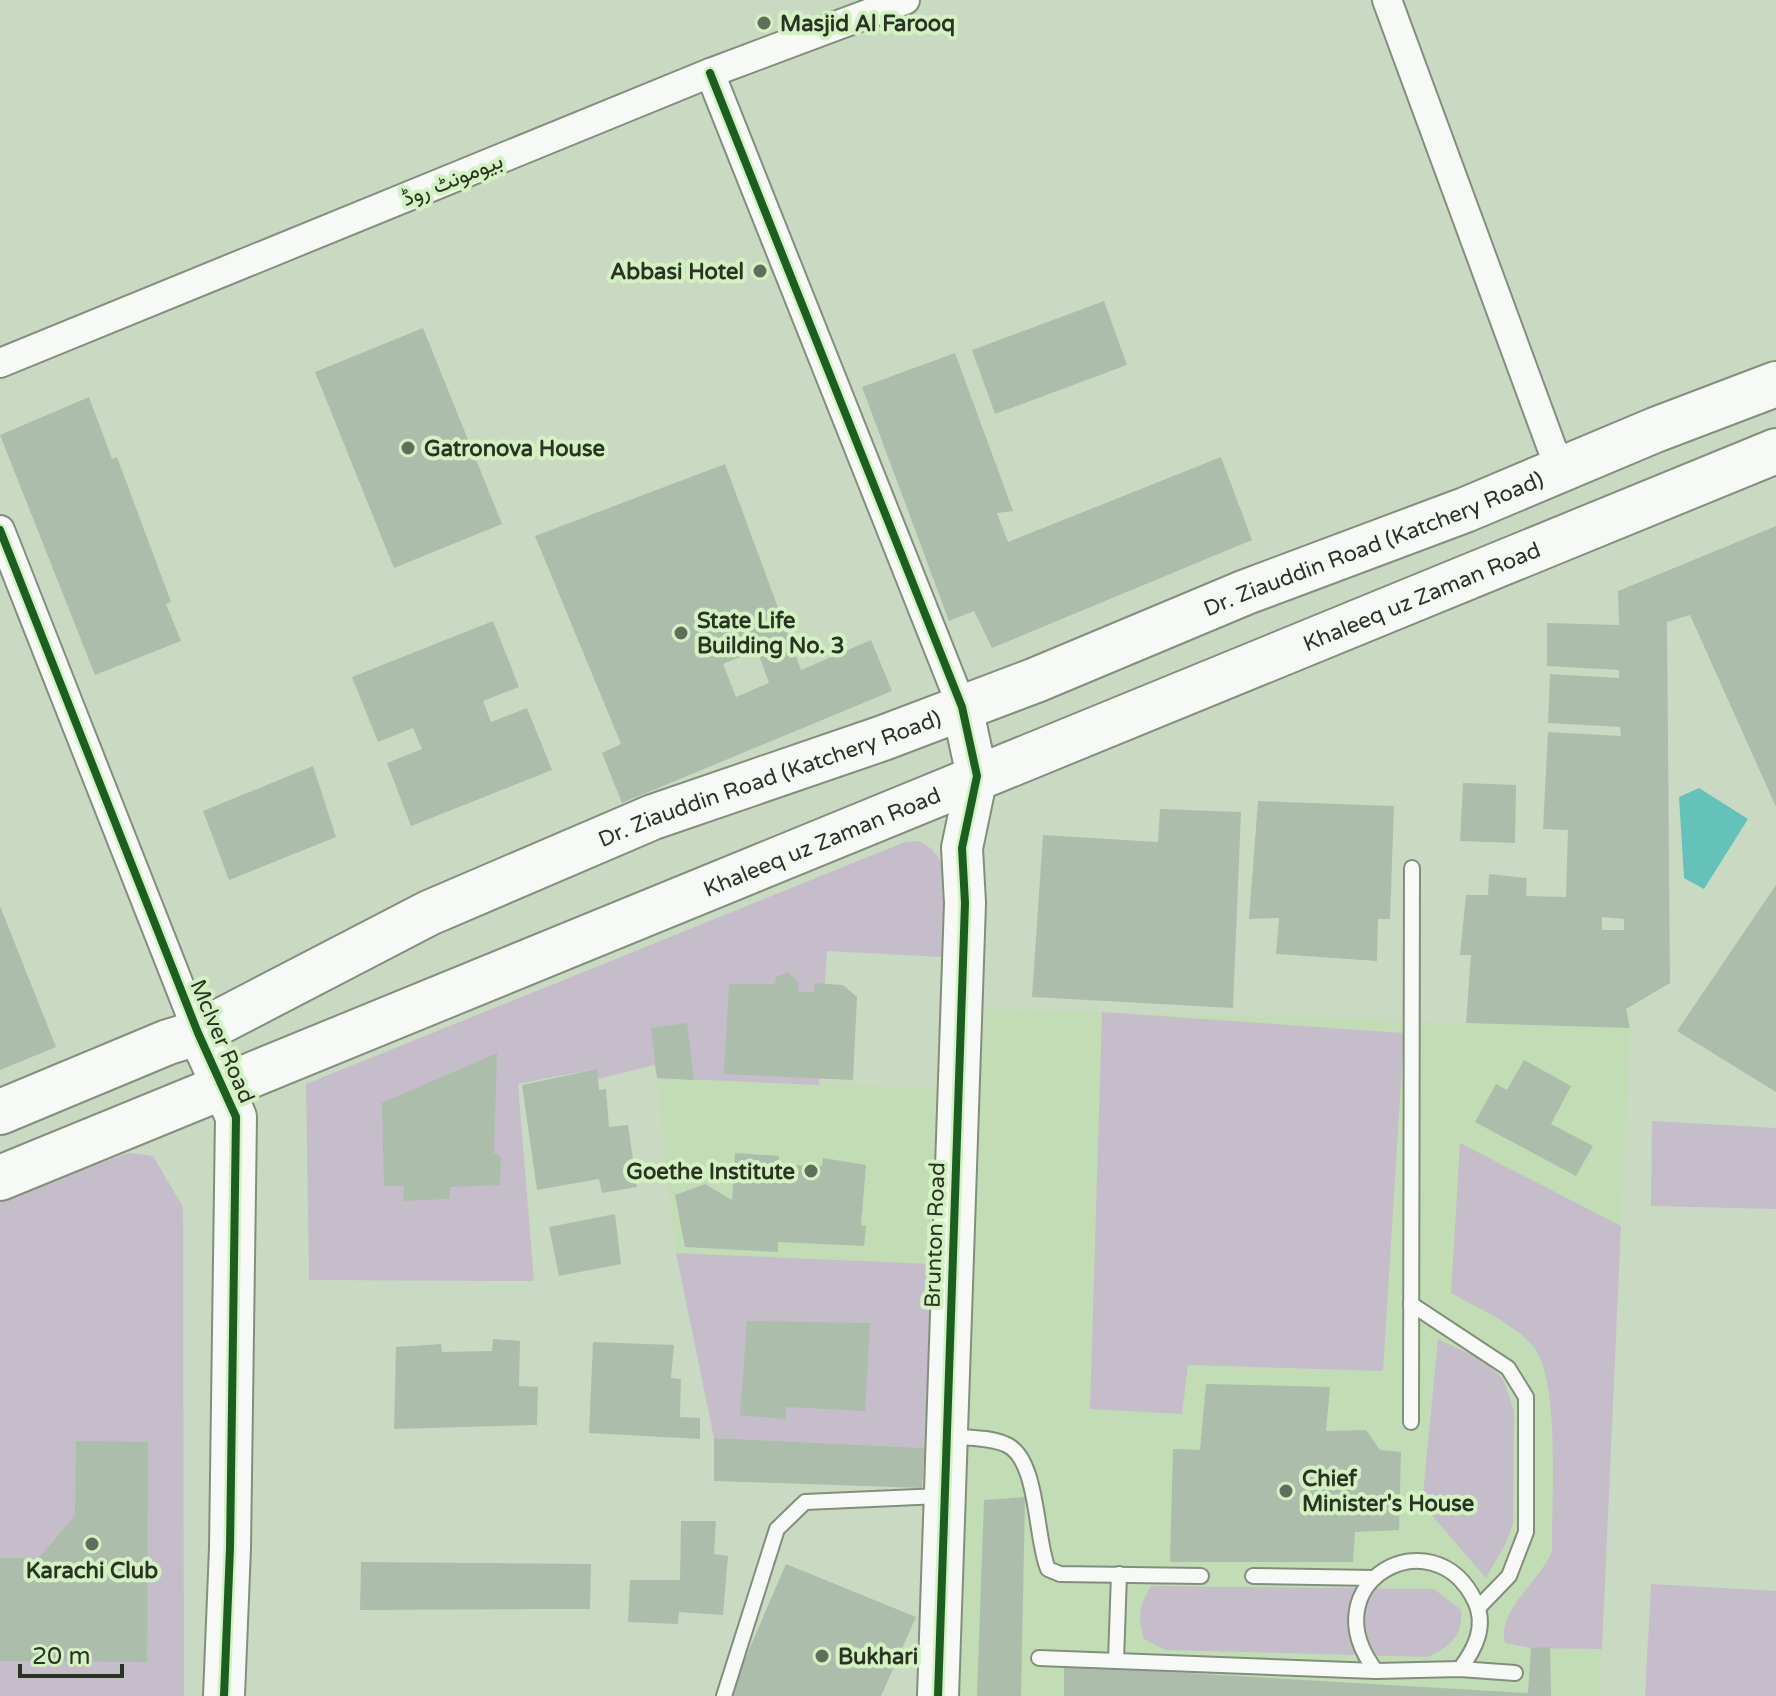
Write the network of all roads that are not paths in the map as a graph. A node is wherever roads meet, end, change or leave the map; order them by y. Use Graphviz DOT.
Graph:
graph roads {
  1 [pos="905,0"];
  2 [pos="1387,0"];
  3 [pos="710,73"];
  4 [pos="0,363"];
  5 [pos="1776,384"];
  6 [pos="1776,451"];
  7 [pos="1560,470"];
  8 [pos="0,530"];
  9 [pos="962,707"];
  10 [pos="977,776"];
  11 [pos="1412,868"];
  12 [pos="198,1033"];
  13 [pos="224,1089"];
  14 [pos="0,1112"];
  15 [pos="0,1178"];
  16 [pos="1411,1304"];
  17 [pos="1411,1422"];
  18 [pos="945,1435"];
  19 [pos="945,1496"];
  20 [pos="1119,1574"];
  21 [pos="1201,1576"];
  22 [pos="1253,1576"];
  23 [pos="1374,1578"];
  24 [pos="1478,1608"];
  25 [pos="1039,1658"];
  26 [pos="1116,1661"];
  27 [pos="1460,1669"];
  28 [pos="1376,1671"];
  29 [pos="1515,1673"];
  30 [pos="224,1696"];
  31 [pos="724,1696"];
  32 [pos="938,1696"];
  1 -- 3 [label="street, بیومونٹ روڈ"];
  2 -- 7 [label="street"];
  3 -- 4 [label="street, بیومونٹ روڈ"];
  3 -- 9 [label="street"];
  5 -- 7 [label="main road, Dr. Ziauddin Road (Katchery Road)"];
  6 -- 10 [label="main road, Khaleeq uz Zaman Road"];
  7 -- 9 [label="main road, Dr. Ziauddin Road (Katchery Road)"];
  8 -- 12 [label="street, Mclver Road"];
  9 -- 10 [label="street"];
  9 -- 12 [label="main road, Dr. Ziauddin Road (Katchery Road)"];
  10 -- 13 [label="main road, Khaleeq uz Zaman Road"];
  10 -- 18 [label="street, Brunton Road"];
  11 -- 16 [label="lane"];
  12 -- 13 [label="street, Mclver Road"];
  12 -- 14 [label="main road, Dr. Ziauddin Road (Katchery Road)"];
  13 -- 15 [label="main road, Khaleeq uz Zaman Road"];
  13 -- 30 [label="street, Mclver Road"];
  16 -- 17 [label="lane"];
  16 -- 24 [label="lane"];
  18 -- 19 [label="street, Brunton Road"];
  18 -- 20 [label="lane"];
  19 -- 31 [label="lane"];
  19 -- 32 [label="street, Brunton Road"];
  20 -- 21 [label="lane"];
  20 -- 26 [label="lane"];
  22 -- 23 [label="lane"];
  23 -- 24 [label="lane"];
  23 -- 28 [label="lane"];
  24 -- 27 [label="lane"];
  25 -- 26 [label="lane"];
  26 -- 28 [label="lane"];
  27 -- 28 [label="lane"];
  27 -- 29 [label="lane"];
}
